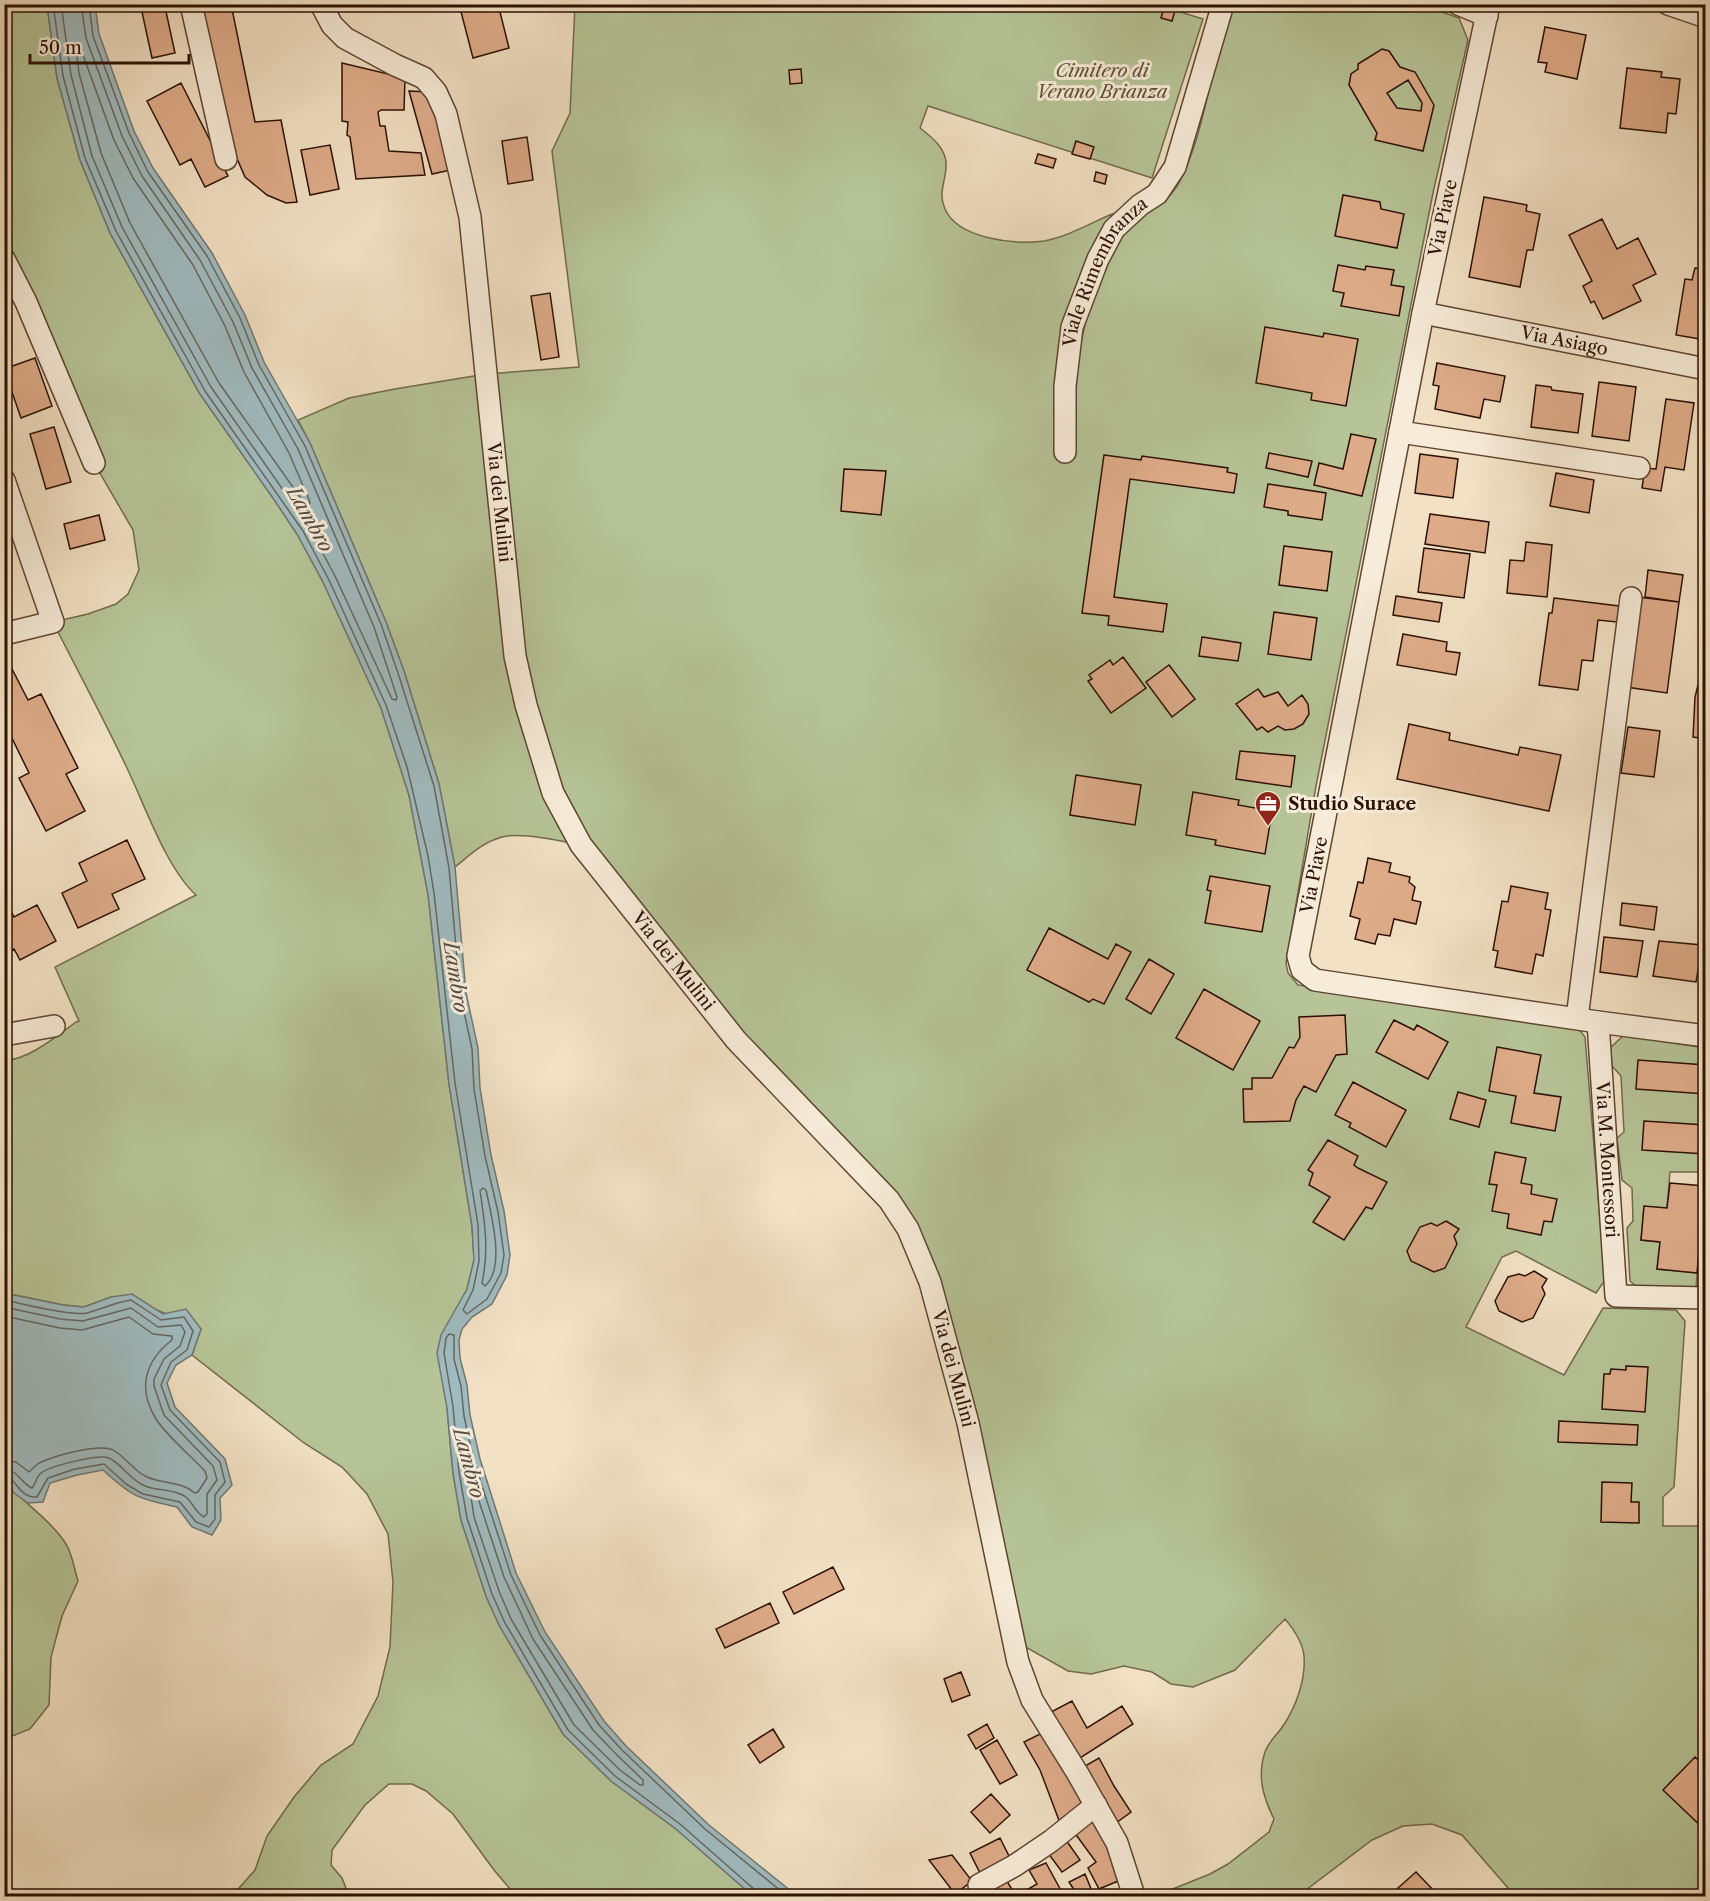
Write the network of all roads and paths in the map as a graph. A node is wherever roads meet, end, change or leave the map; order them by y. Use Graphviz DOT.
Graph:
graph roads {
  1 [pos="191,4"];
  2 [pos="321,4"];
  3 [pos="1223,4"];
  4 [pos="1458,4"];
  5 [pos="1668,4"];
  6 [pos="1488,10"];
  7 [pos="1706,17"];
  8 [pos="226,159"];
  9 [pos="4,259"];
  10 [pos="1423,313"];
  11 [pos="1706,369"];
  12 [pos="1400,432"];
  13 [pos="1065,452"];
  14 [pos="94,463"];
  15 [pos="1639,468"];
  16 [pos="4,480"];
  17 [pos="1631,598"];
  18 [pos="4,633"];
  19 [pos="1577,1018"];
  20 [pos="1598,1022"];
  21 [pos="54,1026"];
  22 [pos="1705,1030"];
  23 [pos="4,1035"];
  24 [pos="1706,1298"];
  25 [pos="1096,1805"];
  26 [pos="987,1896"];
  27 [pos="1134,1896"];
  1 -- 8 [label="street"];
  2 -- 25 [label="street, Via dei Mulini"];
  3 -- 13 [label="street, Viale Rimembranza"];
  4 -- 6 [label="street"];
  5 -- 7 [label="street"];
  6 -- 10 [label="street, Via Piave"];
  9 -- 14 [label="street"];
  10 -- 11 [label="street, Via Asiago"];
  10 -- 12 [label="street, Via Piave"];
  12 -- 15 [label="street"];
  12 -- 19 [label="street, Via Piave"];
  16 -- 18 [label="street"];
  17 -- 19 [label="street"];
  19 -- 20 [label="street, Via Piave"];
  20 -- 22 [label="street, Via Piave"];
  20 -- 24 [label="street, Via M. Montessori"];
  21 -- 23 [label="street"];
  25 -- 26 [label="street"];
  25 -- 27 [label="street, Via dei Mulini"];
}
